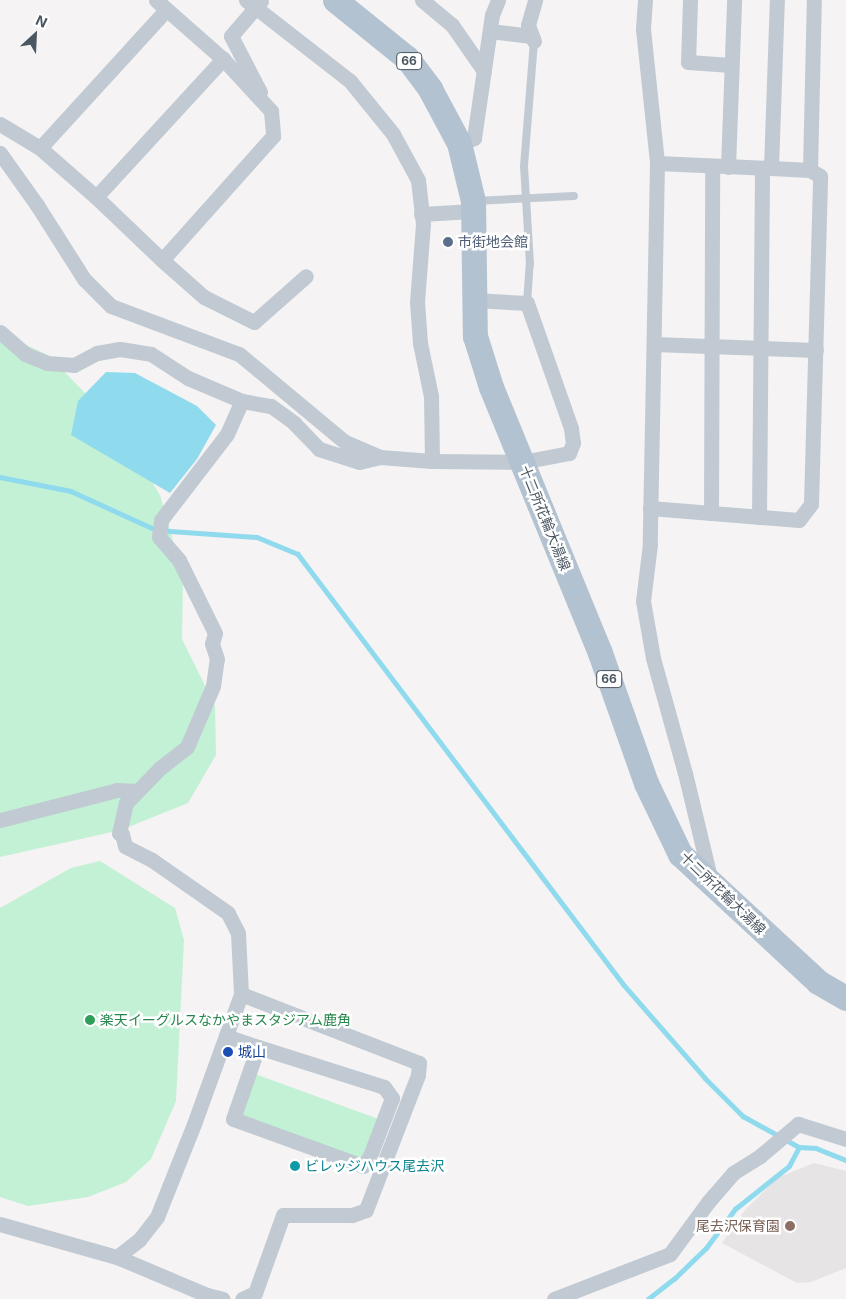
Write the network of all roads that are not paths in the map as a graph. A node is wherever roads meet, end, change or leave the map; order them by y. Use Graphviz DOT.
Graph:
graph roads {
  1 [pos="335,0"];
  2 [pos="422,0"];
  3 [pos="498,0"];
  4 [pos="535,0"];
  5 [pos="645,0"];
  6 [pos="690,0"];
  7 [pos="734,0"];
  8 [pos="777,0"];
  9 [pos="814,0"];
  10 [pos="255,2"];
  11 [pos="161,5"];
  12 [pos="490,31"];
  13 [pos="533,39"];
  14 [pos="223,59"];
  15 [pos="731,65"];
  16 [pos="484,71"];
  17 [pos="270,111"];
  18 [pos="0,124"];
  19 [pos="458,142"];
  20 [pos="40,148"];
  21 [pos="0,153"];
  22 [pos="657,163"];
  23 [pos="712,166"];
  24 [pos="728,167"];
  25 [pos="766,168"];
  26 [pos="810,170"];
  27 [pos="526,196"];
  28 [pos="574,196"];
  29 [pos="96,197"];
  30 [pos="473,206"];
  31 [pos="421,214"];
  32 [pos="162,260"];
  33 [pos="306,276"];
  34 [pos="473,300"];
  35 [pos="527,303"];
  36 [pos="0,332"];
  37 [pos="654,344"];
  38 [pos="712,346"];
  39 [pos="760,348"];
  40 [pos="816,350"];
  41 [pos="242,400"];
  42 [pos="380,457"];
  43 [pos="432,461"];
  44 [pos="522,462"];
  45 [pos="650,508"];
  46 [pos="711,513"];
  47 [pos="759,516"];
  48 [pos="137,792"];
  49 [pos="0,820"];
  50 [pos="712,884"];
  51 [pos="241,994"];
  52 [pos="846,998"];
  53 [pos="226,1036"];
  54 [pos="258,1047"];
  55 [pos="846,1139"];
  56 [pos="0,1224"];
  57 [pos="117,1257"];
  58 [pos="223,1299"];
  59 [pos="242,1299"];
  60 [pos="554,1299"];
  1 -- 19 [label="main road, 十二所花輪大湯線 / 66"];
  2 -- 16 [label="street"];
  3 -- 12 [label="street"];
  4 -- 13 [label="street"];
  5 -- 22 [label="street"];
  6 -- 15 [label="street"];
  7 -- 15 [label="street"];
  8 -- 25 [label="street"];
  9 -- 26 [label="street"];
  10 -- 17 [label="street"];
  10 -- 31 [label="street"];
  11 -- 14 [label="street"];
  11 -- 20 [label="street"];
  12 -- 13 [label="street"];
  12 -- 16 [label="street"];
  13 -- 27 [label="lane"];
  14 -- 17 [label="street"];
  14 -- 29 [label="street"];
  15 -- 24 [label="street"];
  16 -- 19 [label="street"];
  17 -- 32 [label="street"];
  18 -- 20 [label="street"];
  19 -- 30 [label="main road, 十二所花輪大湯線 / 66"];
  20 -- 29 [label="street"];
  21 -- 42 [label="street"];
  22 -- 23 [label="street"];
  22 -- 37 [label="street"];
  23 -- 24 [label="street"];
  23 -- 38 [label="street"];
  24 -- 25 [label="street"];
  25 -- 26 [label="street"];
  25 -- 39 [label="street"];
  26 -- 40 [label="street"];
  27 -- 28 [label="lane"];
  27 -- 30 [label="lane"];
  27 -- 35 [label="lane"];
  29 -- 32 [label="street"];
  30 -- 31 [label="street"];
  30 -- 34 [label="main road, 十二所花輪大湯線 / 66"];
  31 -- 43 [label="street"];
  32 -- 33 [label="street"];
  34 -- 35 [label="street"];
  34 -- 44 [label="main road, 十二所花輪大湯線 / 66"];
  35 -- 44 [label="street"];
  36 -- 41 [label="street"];
  37 -- 38 [label="street"];
  37 -- 45 [label="street"];
  38 -- 39 [label="street"];
  38 -- 46 [label="street"];
  39 -- 40 [label="street"];
  39 -- 47 [label="street"];
  40 -- 47 [label="street"];
  41 -- 42 [label="street"];
  41 -- 48 [label="street"];
  42 -- 43 [label="street"];
  43 -- 44 [label="street"];
  44 -- 50 [label="main road, 十二所花輪大湯線 / 66"];
  45 -- 46 [label="street"];
  45 -- 50 [label="street"];
  46 -- 47 [label="street"];
  48 -- 49 [label="street"];
  48 -- 51 [label="street"];
  50 -- 52 [label="main road, 十二所花輪大湯線 / 66"];
  51 -- 53 [label="street"];
  51 -- 59 [label="street"];
  53 -- 54 [label="street"];
  53 -- 57 [label="street"];
  54 -- 54 [label="street"];
  55 -- 60 [label="street"];
  56 -- 57 [label="street"];
  57 -- 58 [label="street"];
}
